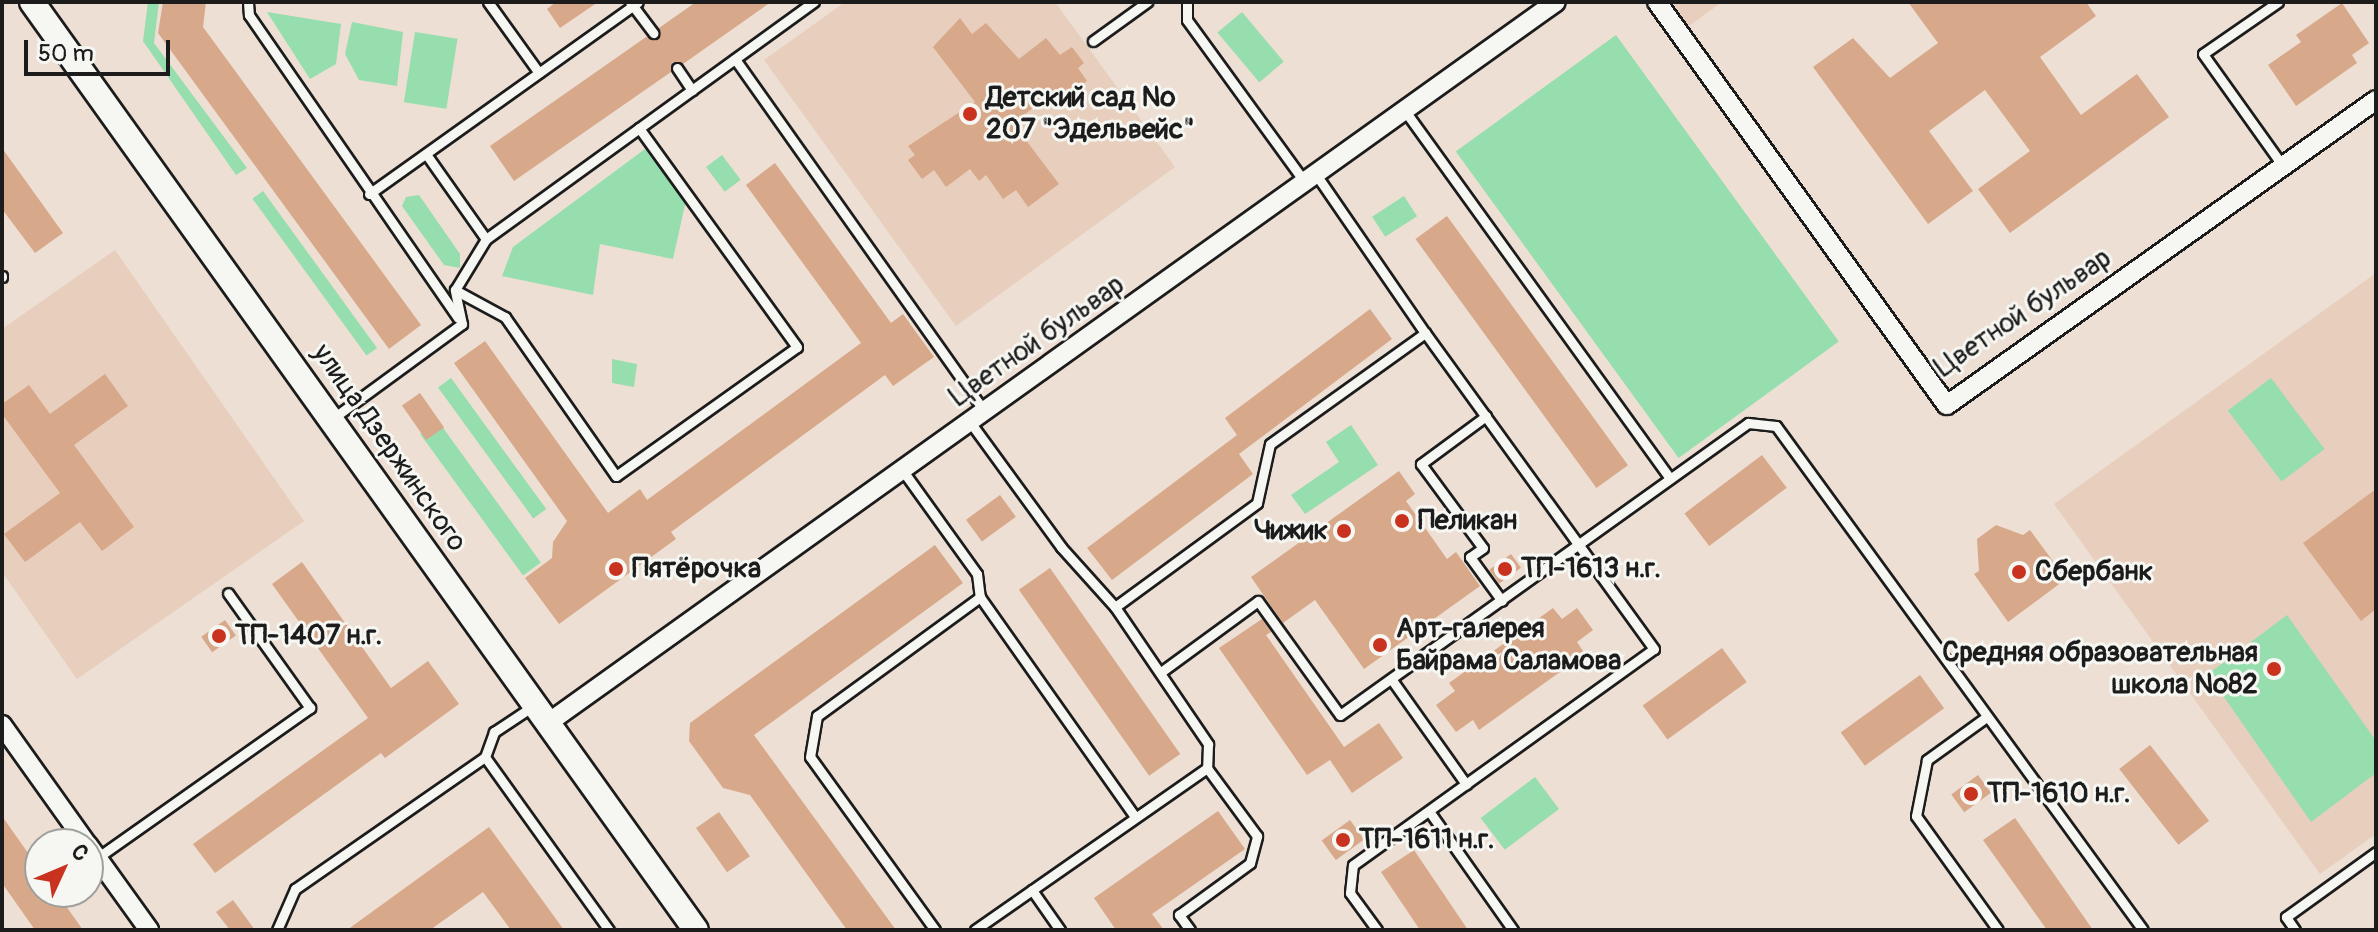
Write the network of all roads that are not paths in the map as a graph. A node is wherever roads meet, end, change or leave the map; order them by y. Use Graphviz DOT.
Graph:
graph roads {
  1 [pos="32,2"];
  2 [pos="248,2"];
  3 [pos="488,2"];
  4 [pos="814,2"];
  5 [pos="1147,2"];
  6 [pos="1187,2"];
  7 [pos="1556,2"];
  8 [pos="1657,2"];
  9 [pos="2278,2"];
  10 [pos="634,3"];
  11 [pos="653,33"];
  12 [pos="1093,41"];
  13 [pos="735,59"];
  14 [pos="677,68"];
  15 [pos="539,73"];
  16 [pos="692,90"];
  17 [pos="2376,100"];
  18 [pos="1405,111"];
  19 [pos="639,128"];
  20 [pos="426,154"];
  21 [pos="2284,168"];
  22 [pos="1311,180"];
  23 [pos="369,194"];
  24 [pos="486,239"];
  25 [pos="455,290"];
  26 [pos="462,324"];
  27 [pos="1425,333"];
  28 [pos="1486,416"];
  29 [pos="978,417"];
  30 [pos="332,419"];
  31 [pos="903,471"];
  32 [pos="1670,479"];
  33 [pos="1579,545"];
  34 [pos="228,593"];
  35 [pos="980,597"];
  36 [pos="1502,601"];
  37 [pos="1115,607"];
  38 [pos="1161,672"];
  39 [pos="1392,680"];
  40 [pos="541,714"];
  41 [pos="1985,718"];
  42 [pos="2,725"];
  43 [pos="485,757"];
  44 [pos="1207,768"];
  45 [pos="1466,784"];
  46 [pos="1429,811"];
  47 [pos="1135,817"];
  48 [pos="76,828"];
  49 [pos="104,841"];
  50 [pos="2376,852"];
  51 [pos="104,867"];
  52 [pos="1032,890"];
  53 [pos="149,930"];
  54 [pos="277,930"];
  55 [pos="609,930"];
  56 [pos="696,930"];
  57 [pos="935,930"];
  58 [pos="975,930"];
  59 [pos="1060,930"];
  60 [pos="1190,930"];
  61 [pos="1377,930"];
  62 [pos="1513,930"];
  63 [pos="1998,930"];
  64 [pos="2143,930"];
  65 [pos="2295,930"];
  1 -- 30 [label="main road, улица Дзержинского"];
  2 -- 23 [label="lane"];
  3 -- 15 [label="lane"];
  4 -- 13 [label="lane"];
  5 -- 12 [label="lane"];
  6 -- 22 [label="lane"];
  7 -- 18 [label="street, Цветной бульвар"];
  8 -- 21 [label="street, Цветной бульвар"];
  9 -- 21 [label="lane"];
  10 -- 11 [label="lane"];
  10 -- 15 [label="lane"];
  13 -- 16 [label="lane"];
  13 -- 29 [label="lane"];
  14 -- 16 [label="lane"];
  15 -- 20 [label="lane"];
  16 -- 19 [label="lane"];
  17 -- 21 [label="street, Цветной бульвар"];
  18 -- 22 [label="street, Цветной бульвар"];
  18 -- 32 [label="lane"];
  19 -- 24 [label="lane"];
  19 -- 25 [label="lane"];
  20 -- 23 [label="lane"];
  20 -- 24 [label="lane"];
  22 -- 27 [label="lane"];
  22 -- 29 [label="street, Цветной бульвар"];
  23 -- 26 [label="lane"];
  24 -- 25 [label="lane"];
  25 -- 26 [label="lane"];
  26 -- 30 [label="lane"];
  27 -- 28 [label="lane"];
  27 -- 37 [label="lane"];
  28 -- 33 [label="lane"];
  28 -- 36 [label="lane"];
  29 -- 31 [label="street, Цветной бульвар"];
  29 -- 37 [label="lane"];
  30 -- 40 [label="main road, улица Дзержинского"];
  31 -- 35 [label="lane"];
  31 -- 40 [label="street, Цветной бульвар"];
  32 -- 33 [label="lane"];
  32 -- 41 [label="lane"];
  33 -- 36 [label="lane"];
  33 -- 45 [label="lane"];
  34 -- 49 [label="lane"];
  35 -- 47 [label="lane"];
  35 -- 57 [label="lane"];
  36 -- 39 [label="lane"];
  37 -- 38 [label="lane"];
  38 -- 39 [label="lane"];
  38 -- 44 [label="lane"];
  39 -- 45 [label="lane"];
  40 -- 43 [label="lane"];
  40 -- 56 [label="main road, улица Дзержинского"];
  41 -- 63 [label="lane"];
  41 -- 64 [label="lane"];
  42 -- 48 [label="street"];
  43 -- 54 [label="lane"];
  43 -- 55 [label="lane"];
  44 -- 47 [label="lane"];
  44 -- 60 [label="lane"];
  45 -- 46 [label="lane"];
  46 -- 61 [label="lane"];
  46 -- 62 [label="lane"];
  47 -- 52 [label="lane"];
  50 -- 65 [label="lane"];
  51 -- 53 [label="street"];
  52 -- 58 [label="lane"];
  52 -- 59 [label="lane"];
}
